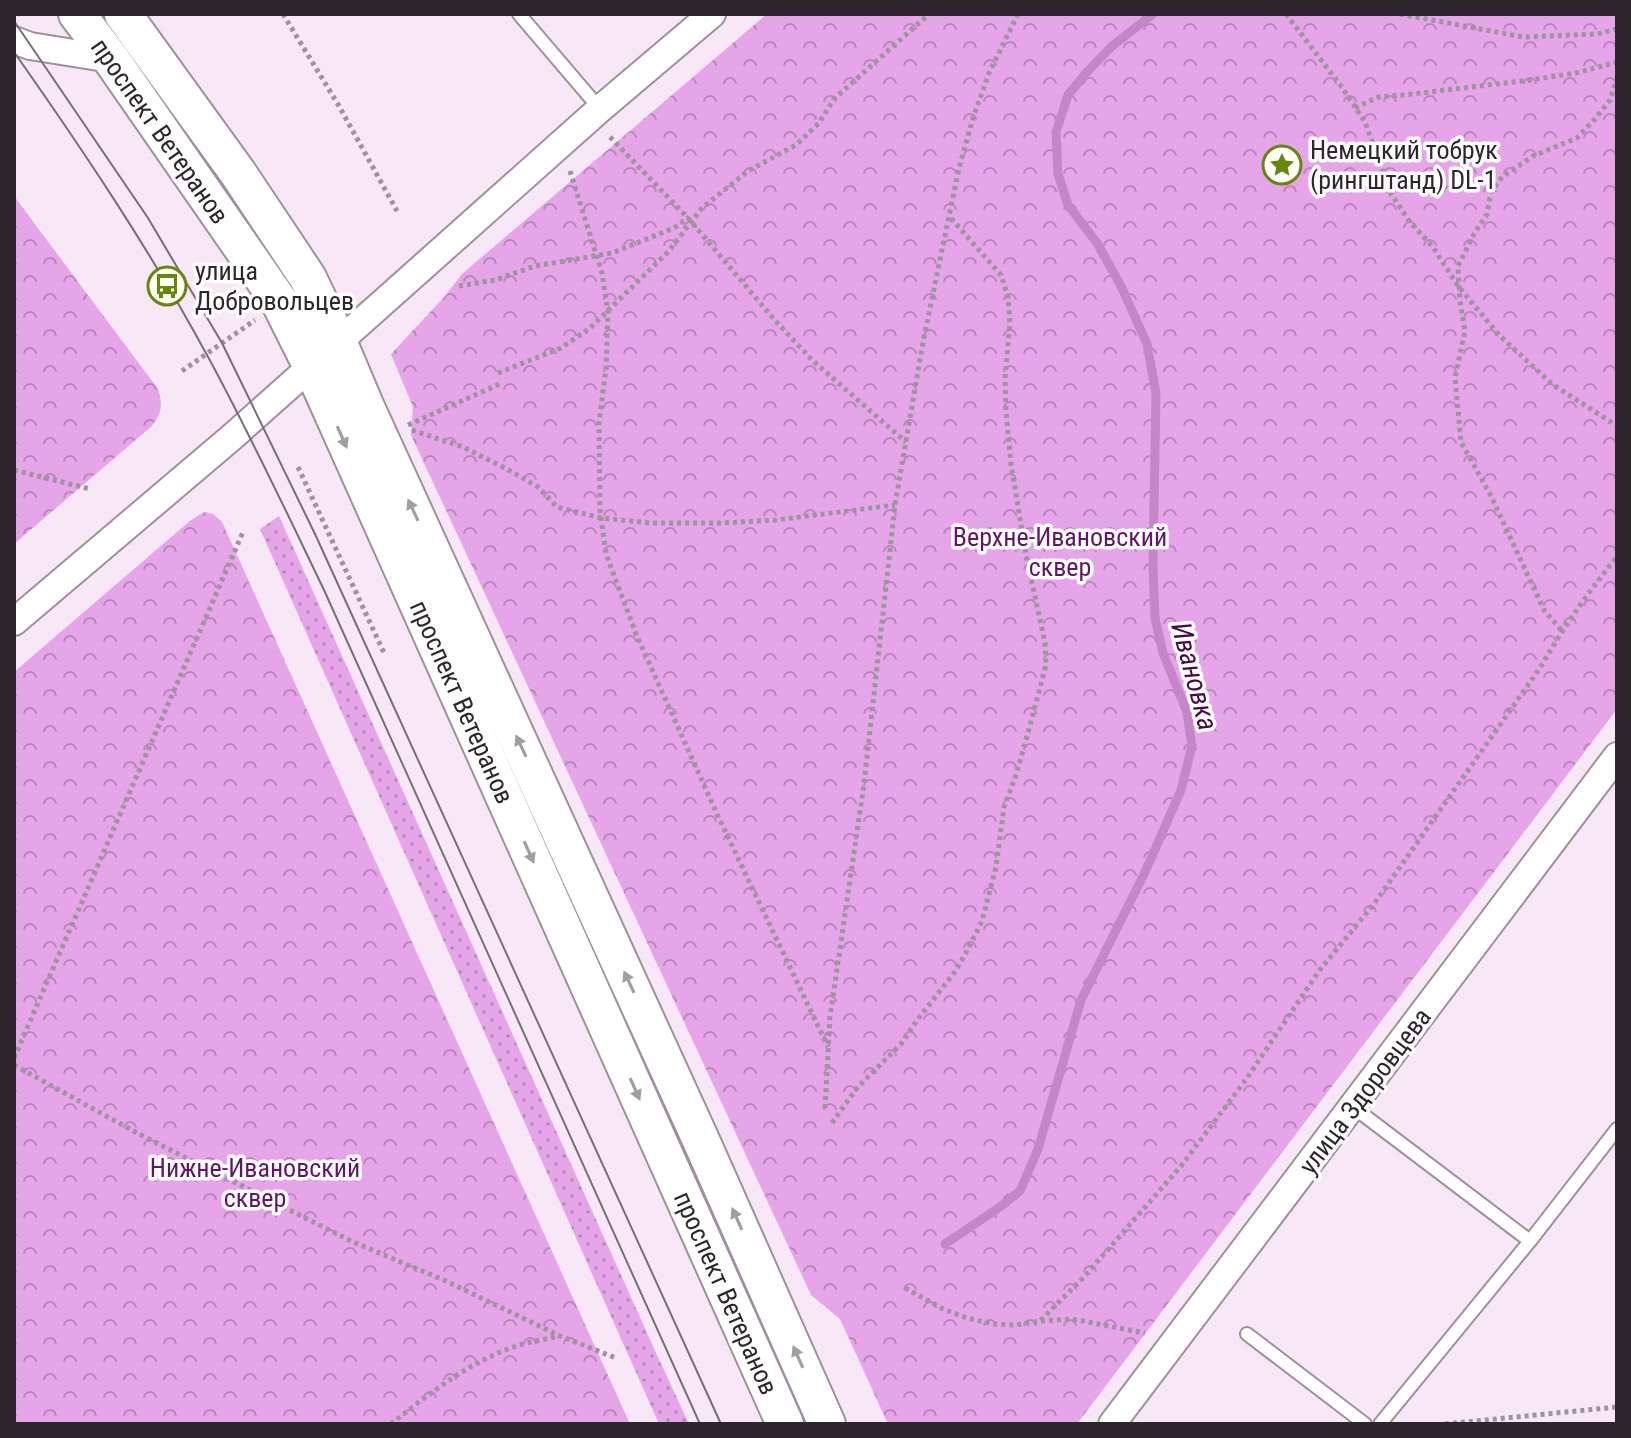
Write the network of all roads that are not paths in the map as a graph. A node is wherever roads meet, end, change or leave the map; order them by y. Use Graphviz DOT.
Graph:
graph roads {
  1 [pos="77,14"];
  2 [pos="519,14"];
  3 [pos="712,14"];
  4 [pos="136,22"];
  5 [pos="14,40"];
  6 [pos="111,59"];
  7 [pos="600,109"];
  8 [pos="338,341"];
  9 [pos="311,365"];
  10 [pos="14,622"];
  11 [pos="1617,756"];
  12 [pos="1353,1107"];
  13 [pos="1617,1129"];
  14 [pos="1530,1241"];
  15 [pos="1247,1334"];
  16 [pos="785,1424"];
  17 [pos="827,1424"];
  18 [pos="1112,1424"];
  19 [pos="1365,1424"];
  20 [pos="1380,1424"];
  1 -- 6 [label="main road, проспект Ветеранов"];
  2 -- 7 [label="lane"];
  3 -- 7 [label="street"];
  4 -- 8 [label="main road, проспект Ветеранов"];
  5 -- 6 [label="street"];
  6 -- 9 [label="main road, проспект Ветеранов"];
  7 -- 8 [label="street"];
  8 -- 9 [label="street"];
  17 -- 8 [label="main road, проспект Ветеранов, one-way"];
  9 -- 10 [label="street"];
  9 -- 16 [label="main road, проспект Ветеранов, one-way"];
  11 -- 12 [label="street, улица Здоровцева"];
  12 -- 14 [label="lane"];
  12 -- 18 [label="street, улица Здоровцева"];
  13 -- 14 [label="lane"];
  14 -- 20 [label="lane"];
  15 -- 19 [label="lane"];
}
